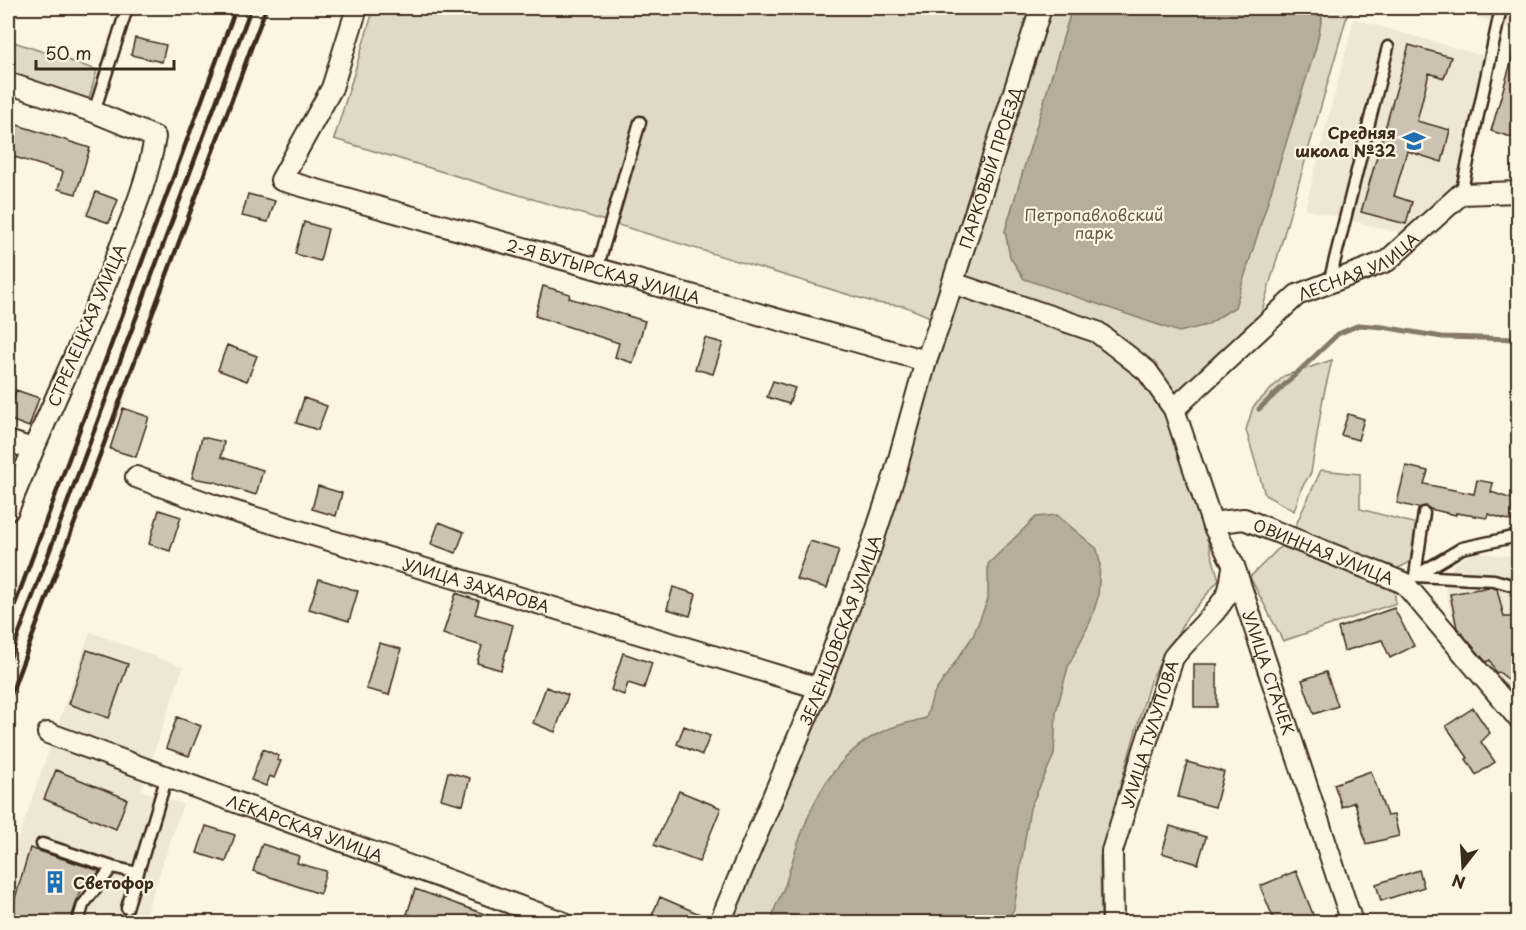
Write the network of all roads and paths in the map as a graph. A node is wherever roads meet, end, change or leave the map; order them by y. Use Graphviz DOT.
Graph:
graph roads {
  1 [pos="127,8"];
  2 [pos="357,8"];
  3 [pos="1041,8"];
  4 [pos="1501,8"];
  5 [pos="1388,47"];
  6 [pos="8,83"];
  7 [pos="94,112"];
  8 [pos="640,122"];
  9 [pos="1518,192"];
  10 [pos="1461,194"];
  11 [pos="597,269"];
  12 [pos="953,283"];
  13 [pos="1329,283"];
  14 [pos="938,328"];
  15 [pos="926,361"];
  16 [pos="1177,416"];
  17 [pos="8,441"];
  18 [pos="32,448"];
  19 [pos="136,477"];
  20 [pos="8,510"];
  21 [pos="1424,513"];
  22 [pos="1212,523"];
  23 [pos="1518,536"];
  24 [pos="1234,566"];
  25 [pos="1410,580"];
  26 [pos="1518,587"];
  27 [pos="819,688"];
  28 [pos="1518,718"];
  29 [pos="48,733"];
  30 [pos="167,776"];
  31 [pos="42,844"];
  32 [pos="112,867"];
  33 [pos="138,873"];
  34 [pos="127,908"];
  35 [pos="78,922"];
  36 [pos="562,922"];
  37 [pos="720,922"];
  38 [pos="1113,922"];
  39 [pos="1352,922"];
  1 -- 7 [label="lane"];
  2 -- 11 [label="street, 2-Я БУТЫРСКАЯ УЛИЦА"];
  3 -- 12 [label="street, ПАРКОВЫЙ ПРОЕЗД"];
  4 -- 10 [label="lane"];
  5 -- 13 [label="lane"];
  6 -- 7 [label="street"];
  7 -- 18 [label="street, СТРЕЛЕЦКАЯ УЛИЦА"];
  8 -- 11 [label="lane"];
  9 -- 10 [label="street"];
  10 -- 13 [label="street, ЛЕСНАЯ УЛИЦА"];
  11 -- 15 [label="street, 2-Я БУТЫРСКАЯ УЛИЦА"];
  12 -- 14 [label="street, ПАРКОВЫЙ ПРОЕЗД"];
  12 -- 16 [label="street, УЛИЦА СТАЧЕК"];
  13 -- 16 [label="street, ЛЕСНАЯ УЛИЦА"];
  14 -- 15 [label="street, ЗЕЛЕНЦОВСКАЯ УЛИЦА"];
  15 -- 27 [label="street, ЗЕЛЕНЦОВСКАЯ УЛИЦА"];
  16 -- 22 [label="street, УЛИЦА СТАЧЕК"];
  17 -- 18 [label="street"];
  18 -- 20 [label="street, СТРЕЛЕЦКАЯ УЛИЦА"];
  19 -- 27 [label="street, УЛИЦА ЗАХАРОВА"];
  21 -- 25 [label="lane"];
  22 -- 24 [label="street, УЛИЦА СТАЧЕК"];
  22 -- 25 [label="street, ОВИННАЯ УЛИЦА"];
  23 -- 25 [label="lane"];
  24 -- 38 [label="street, УЛИЦА ТУЛУПОВА"];
  24 -- 39 [label="street, УЛИЦА СТАЧЕК"];
  25 -- 26 [label="lane"];
  25 -- 28 [label="street, ОВИННАЯ УЛИЦА"];
  27 -- 37 [label="street, ЗЕЛЕНЦОВСКАЯ УЛИЦА"];
  29 -- 30 [label="street, ЛЕКАРСКАЯ УЛИЦА"];
  30 -- 33 [label="lane"];
  30 -- 36 [label="street, ЛЕКАРСКАЯ УЛИЦА"];
  31 -- 32 [label="lane"];
  32 -- 33 [label="lane"];
  32 -- 35 [label="lane"];
  33 -- 34 [label="lane"];
}
